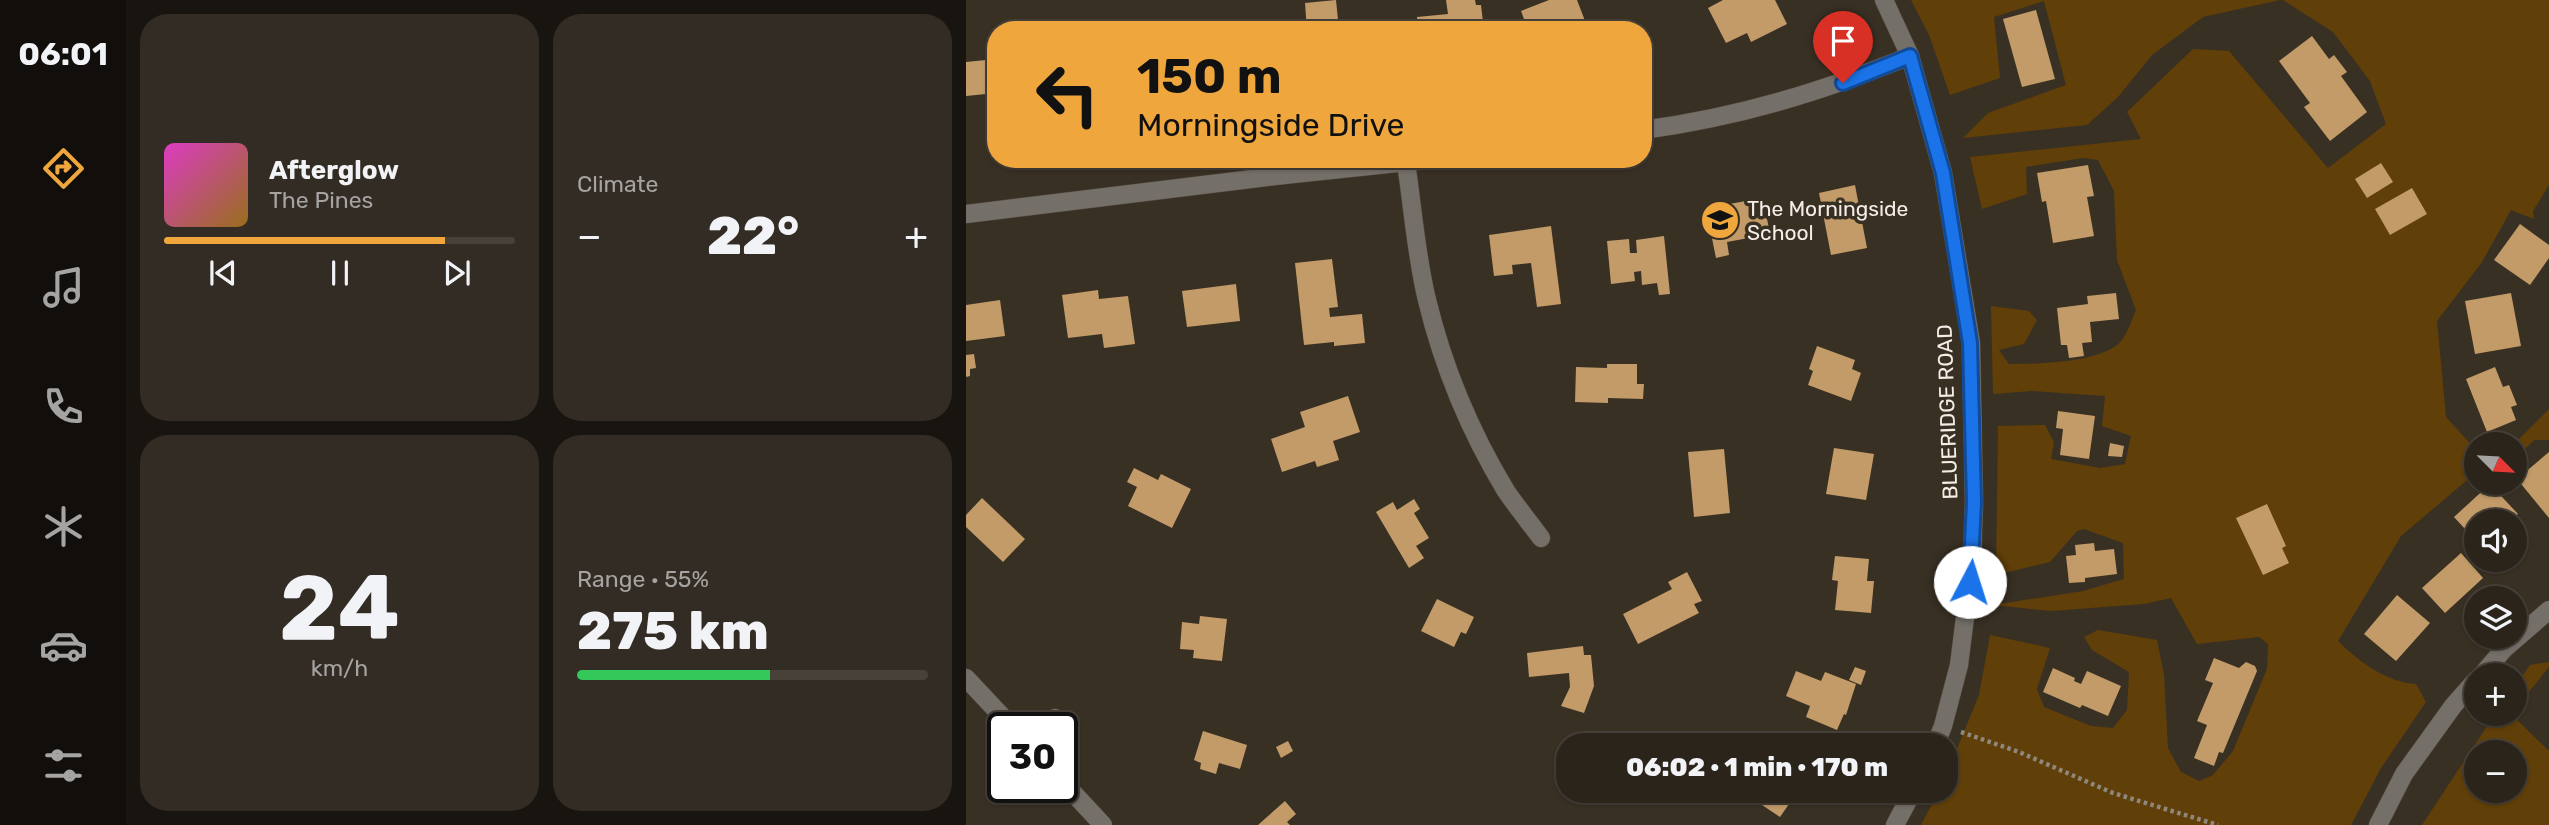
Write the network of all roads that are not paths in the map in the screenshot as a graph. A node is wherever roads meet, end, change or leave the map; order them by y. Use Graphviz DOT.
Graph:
graph roads {
  1 [pos="1884,0"];
  2 [pos="1910,56"];
  3 [pos="1652,129"];
  4 [pos="1355,168"];
  5 [pos="1407,168"];
  6 [pos="966,214"];
  7 [pos="1541,538"];
  8 [pos="2549,610"];
  9 [pos="2492,663"];
  10 [pos="966,678"];
  11 [pos="2464,694"];
  12 [pos="998,712"];
  13 [pos="1940,733"];
  14 [pos="1078,798"];
  15 [pos="1907,803"];
  16 [pos="1103,825"];
  17 [pos="1895,825"];
  18 [pos="2378,825"];
  1 -- 2 [label="street, BLUERIDGE ROAD"];
  2 -- 3 [label="street"];
  2 -- 13 [label="street, BLUERIDGE ROAD"];
  4 -- 6 [label="street"];
  5 -- 7 [label="street"];
  8 -- 9 [label="street"];
  10 -- 12 [label="street"];
  11 -- 18 [label="street"];
  14 -- 16 [label="street"];
  15 -- 17 [label="street"];
}
